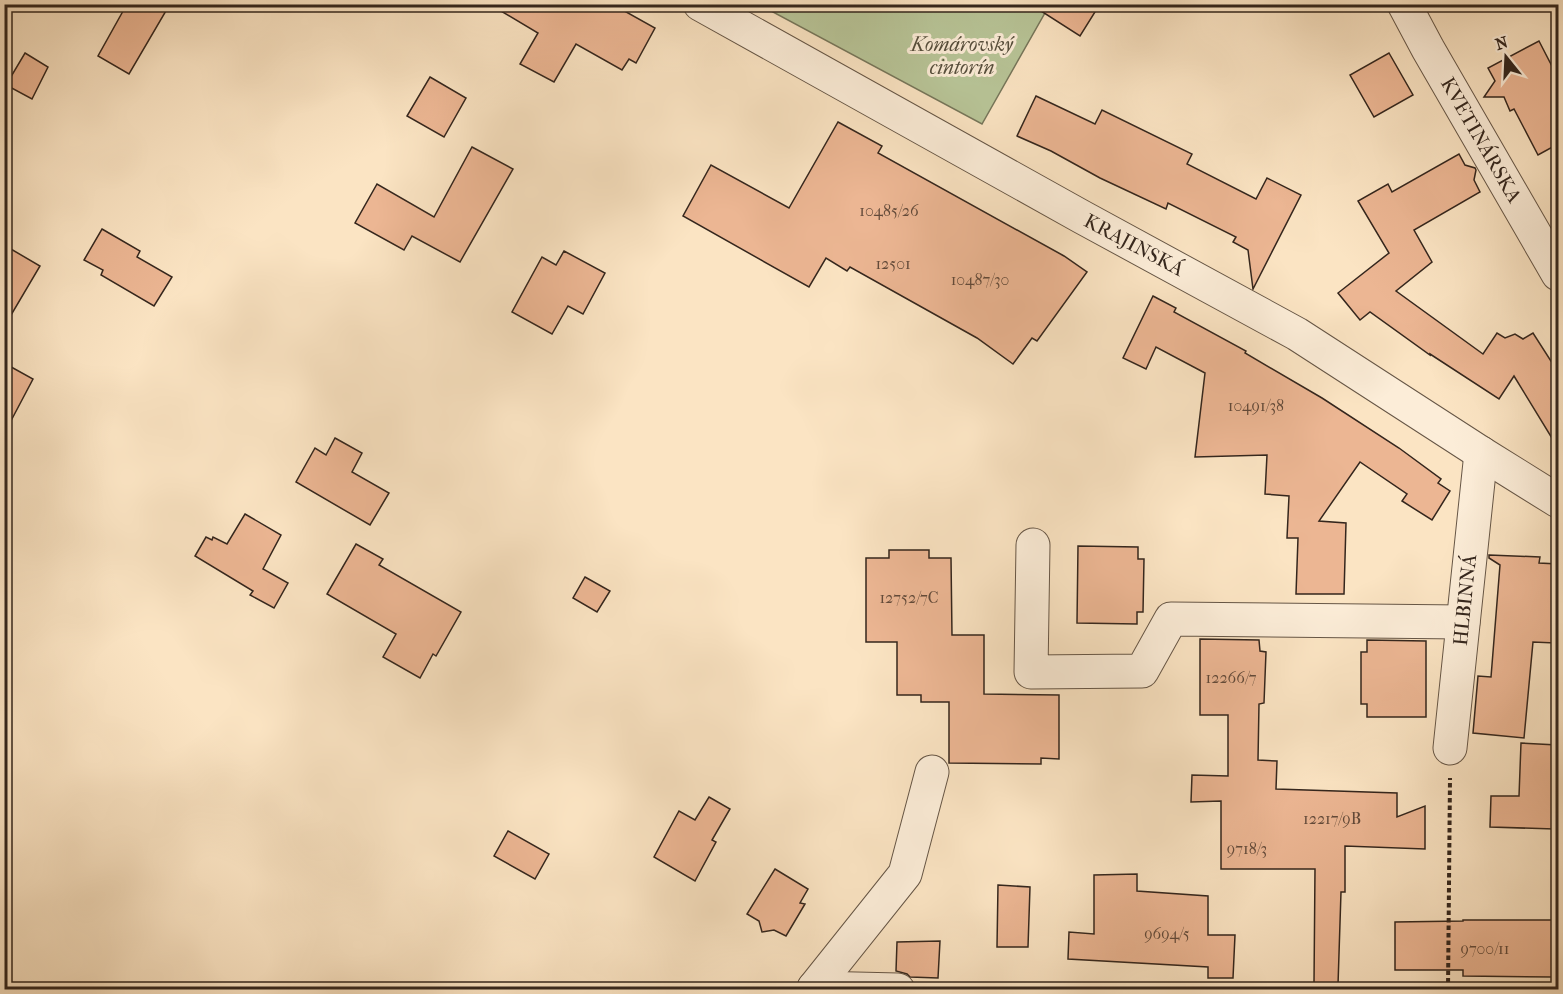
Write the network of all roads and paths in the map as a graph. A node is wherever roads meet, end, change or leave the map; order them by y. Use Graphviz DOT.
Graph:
graph roads {
  1 [pos="1404,4"];
  2 [pos="702,5"];
  3 [pos="1558,274"];
  4 [pos="1481,453"];
  5 [pos="1556,497"];
  6 [pos="1033,545"];
  7 [pos="1463,622"];
  8 [pos="1450,747"];
  9 [pos="932,772"];
  10 [pos="814,988"];
  11 [pos="898,990"];
  12 [pos="1448,990"];
  1 -- 3 [label="street, KVETINÁRSKA"];
  2 -- 4 [label="street, KRAJINSKÁ"];
  4 -- 5 [label="street, KRAJINSKÁ"];
  4 -- 7 [label="street, HLBINNÁ"];
  6 -- 7 [label="street"];
  7 -- 8 [label="street, HLBINNÁ"];
  8 -- 12 [label="path"];
  9 -- 10 [label="street"];
  10 -- 11 [label="street"];
}
